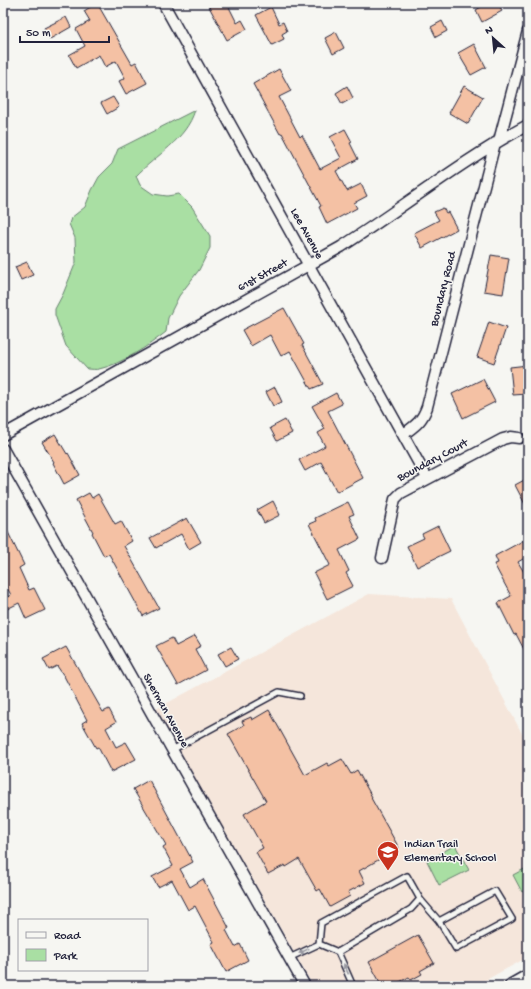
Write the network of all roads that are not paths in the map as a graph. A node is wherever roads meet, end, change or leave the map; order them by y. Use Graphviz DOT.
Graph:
graph roads {
  1 [pos="163,3"];
  2 [pos="528,31"];
  3 [pos="528,125"];
  4 [pos="497,142"];
  5 [pos="308,265"];
  6 [pos="404,434"];
  7 [pos="3,435"];
  8 [pos="519,438"];
  9 [pos="3,448"];
  10 [pos="427,478"];
  11 [pos="382,558"];
  12 [pos="300,696"];
  13 [pos="172,750"];
  14 [pos="420,899"];
  15 [pos="439,921"];
  16 [pos="319,944"];
  17 [pos="338,952"];
  18 [pos="289,958"];
  19 [pos="528,977"];
  20 [pos="305,986"];
  21 [pos="353,986"];
  22 [pos="512,986"];
  1 -- 5 [label="street, Lee Avenue"];
  2 -- 4 [label="street, Boundary Road"];
  3 -- 4 [label="street, 61st Street"];
  4 -- 5 [label="street, 61st Street"];
  4 -- 6 [label="street, Boundary Road"];
  5 -- 6 [label="street, Lee Avenue"];
  5 -- 7 [label="street, 61st Street"];
  6 -- 10 [label="street, Lee Avenue"];
  8 -- 10 [label="street, Boundary Court"];
  9 -- 13 [label="street, Sherman Avenue"];
  10 -- 11 [label="street, Boundary Court"];
  12 -- 13 [label="lane"];
  13 -- 18 [label="street, Sherman Avenue"];
  14 -- 15 [label="lane"];
  14 -- 16 [label="lane"];
  14 -- 17 [label="lane"];
  15 -- 15 [label="lane"];
  16 -- 17 [label="lane"];
  16 -- 18 [label="lane, one-way"];
  21 -- 17 [label="lane, one-way"];
  18 -- 20 [label="street, Sherman Avenue"];
  19 -- 22 [label="main road"];
}
